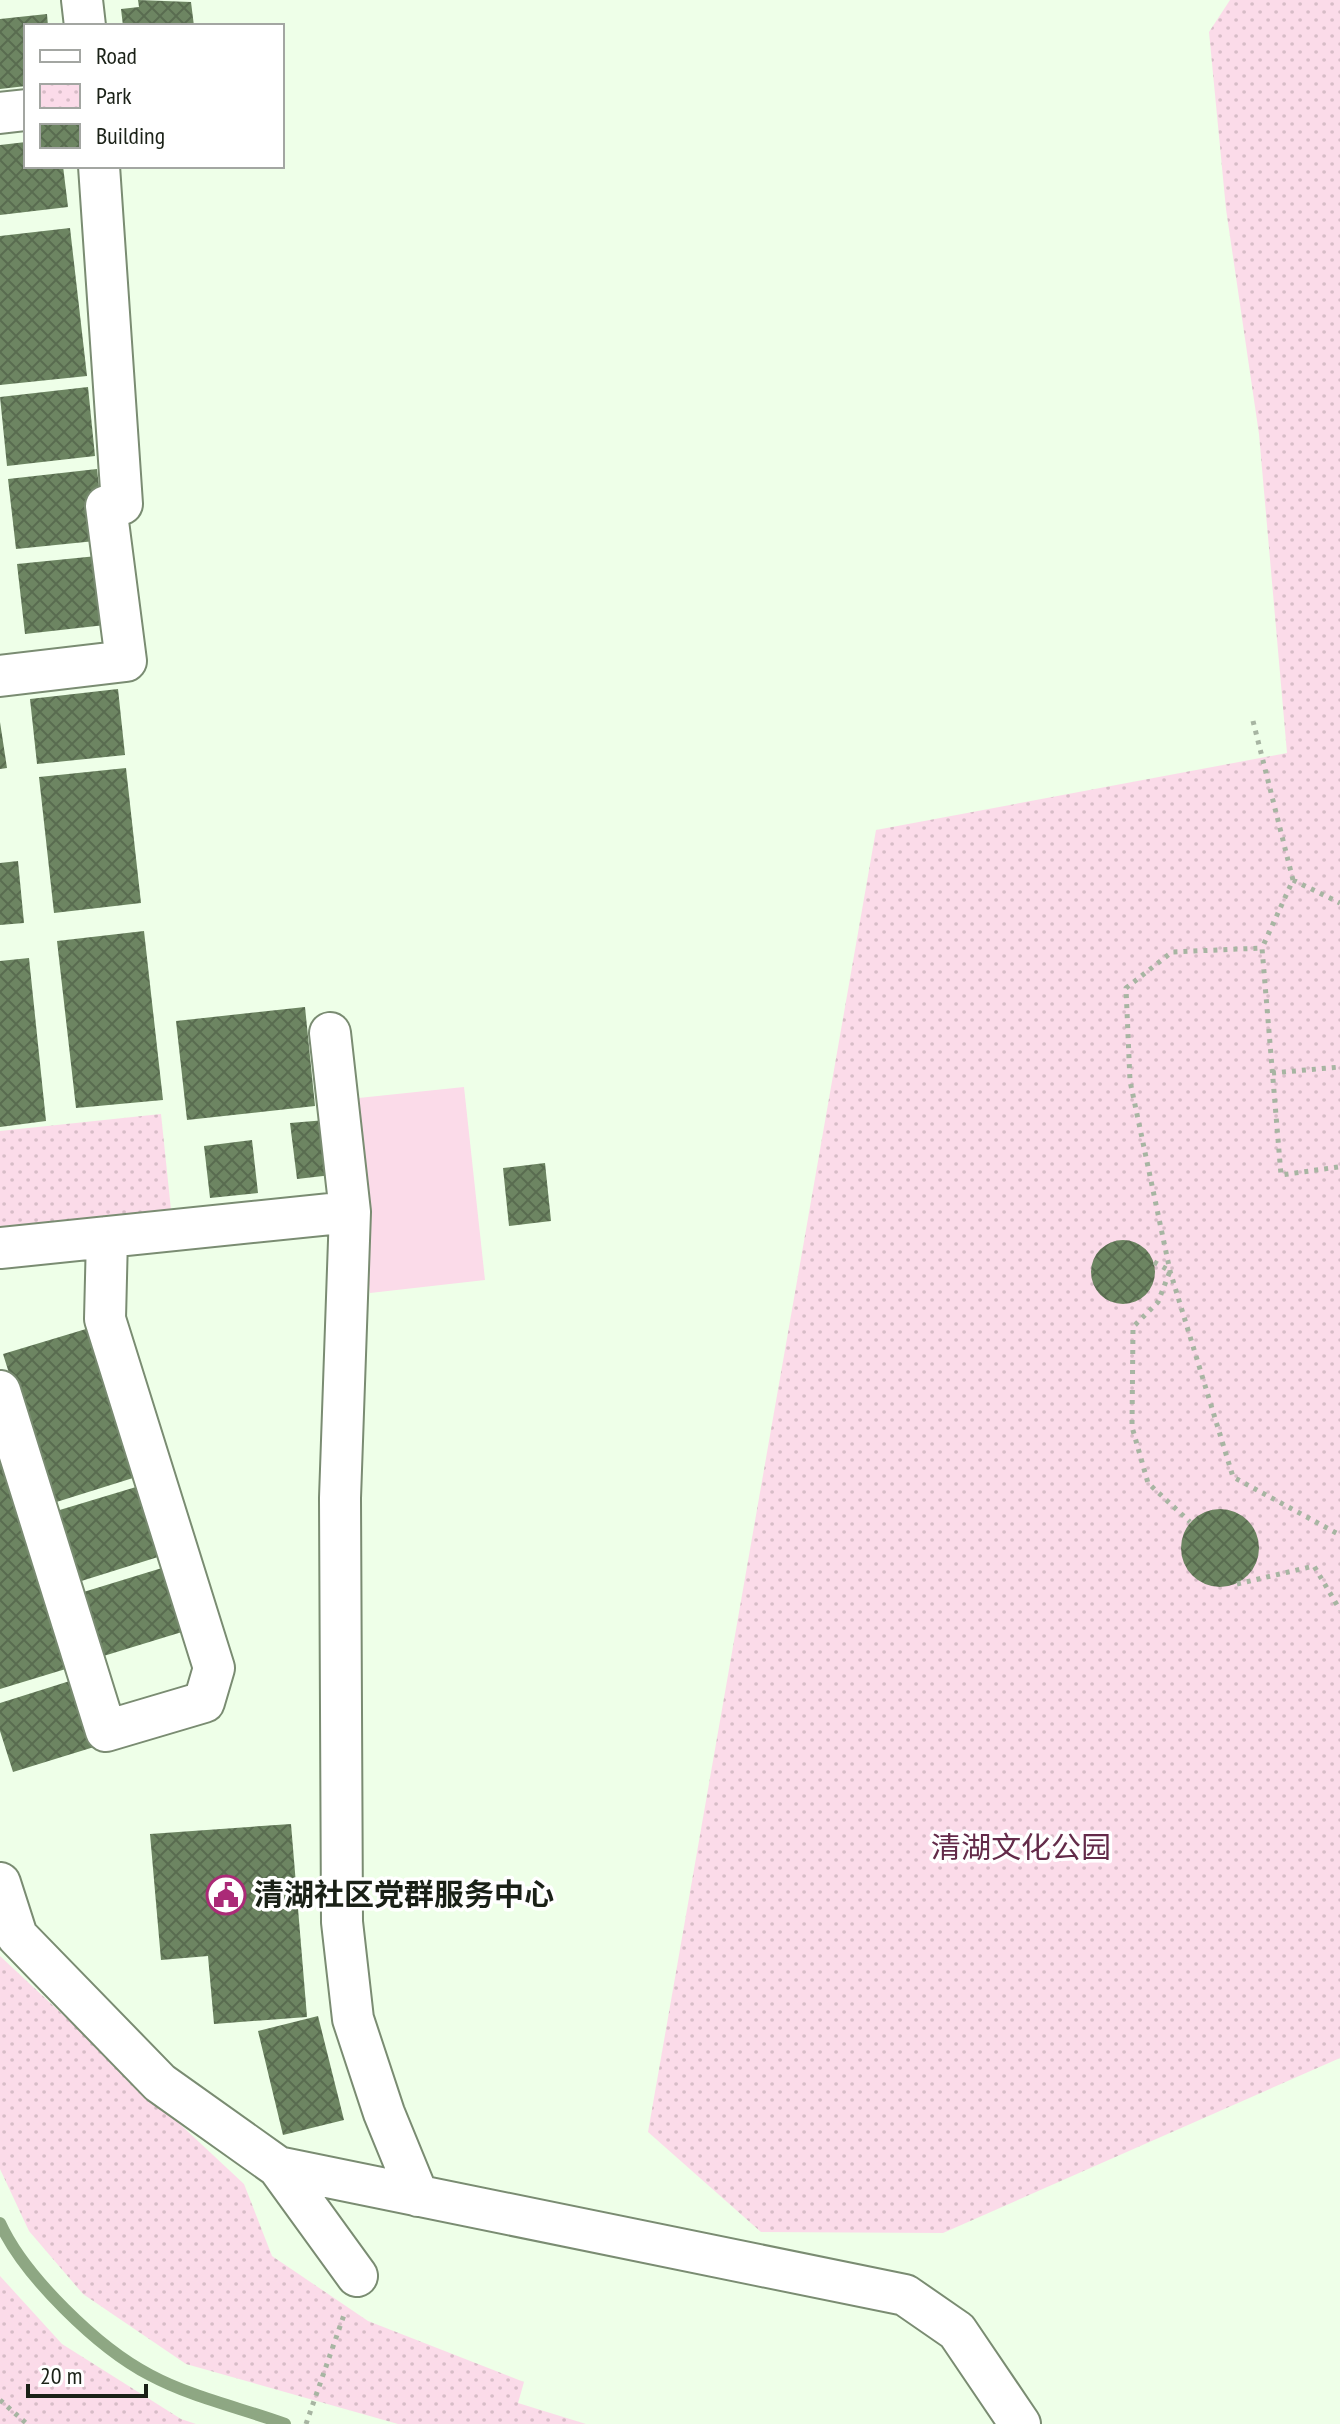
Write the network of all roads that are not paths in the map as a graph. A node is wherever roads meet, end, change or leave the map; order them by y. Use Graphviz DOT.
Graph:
graph roads {
  1 [pos="82,0"];
  2 [pos="85,24"];
  3 [pos="24,110"];
  4 [pos="0,113"];
  5 [pos="99,168"];
  6 [pos="0,676"];
  7 [pos="330,1033"];
  8 [pos="350,1212"];
  9 [pos="107,1237"];
  10 [pos="0,1248"];
  11 [pos="0,1391"];
  12 [pos="0,1883"];
  13 [pos="278,2167"];
  14 [pos="418,2196"];
  15 [pos="357,2276"];
  16 [pos="1020,2424"];
  1 -- 2 [label="street"];
  3 -- 4 [label="street"];
  5 -- 6 [label="street"];
  7 -- 8 [label="street"];
  8 -- 9 [label="street"];
  8 -- 14 [label="street"];
  9 -- 10 [label="street"];
  9 -- 11 [label="street"];
  12 -- 13 [label="street"];
  13 -- 14 [label="street"];
  13 -- 15 [label="street"];
  14 -- 16 [label="street"];
}
